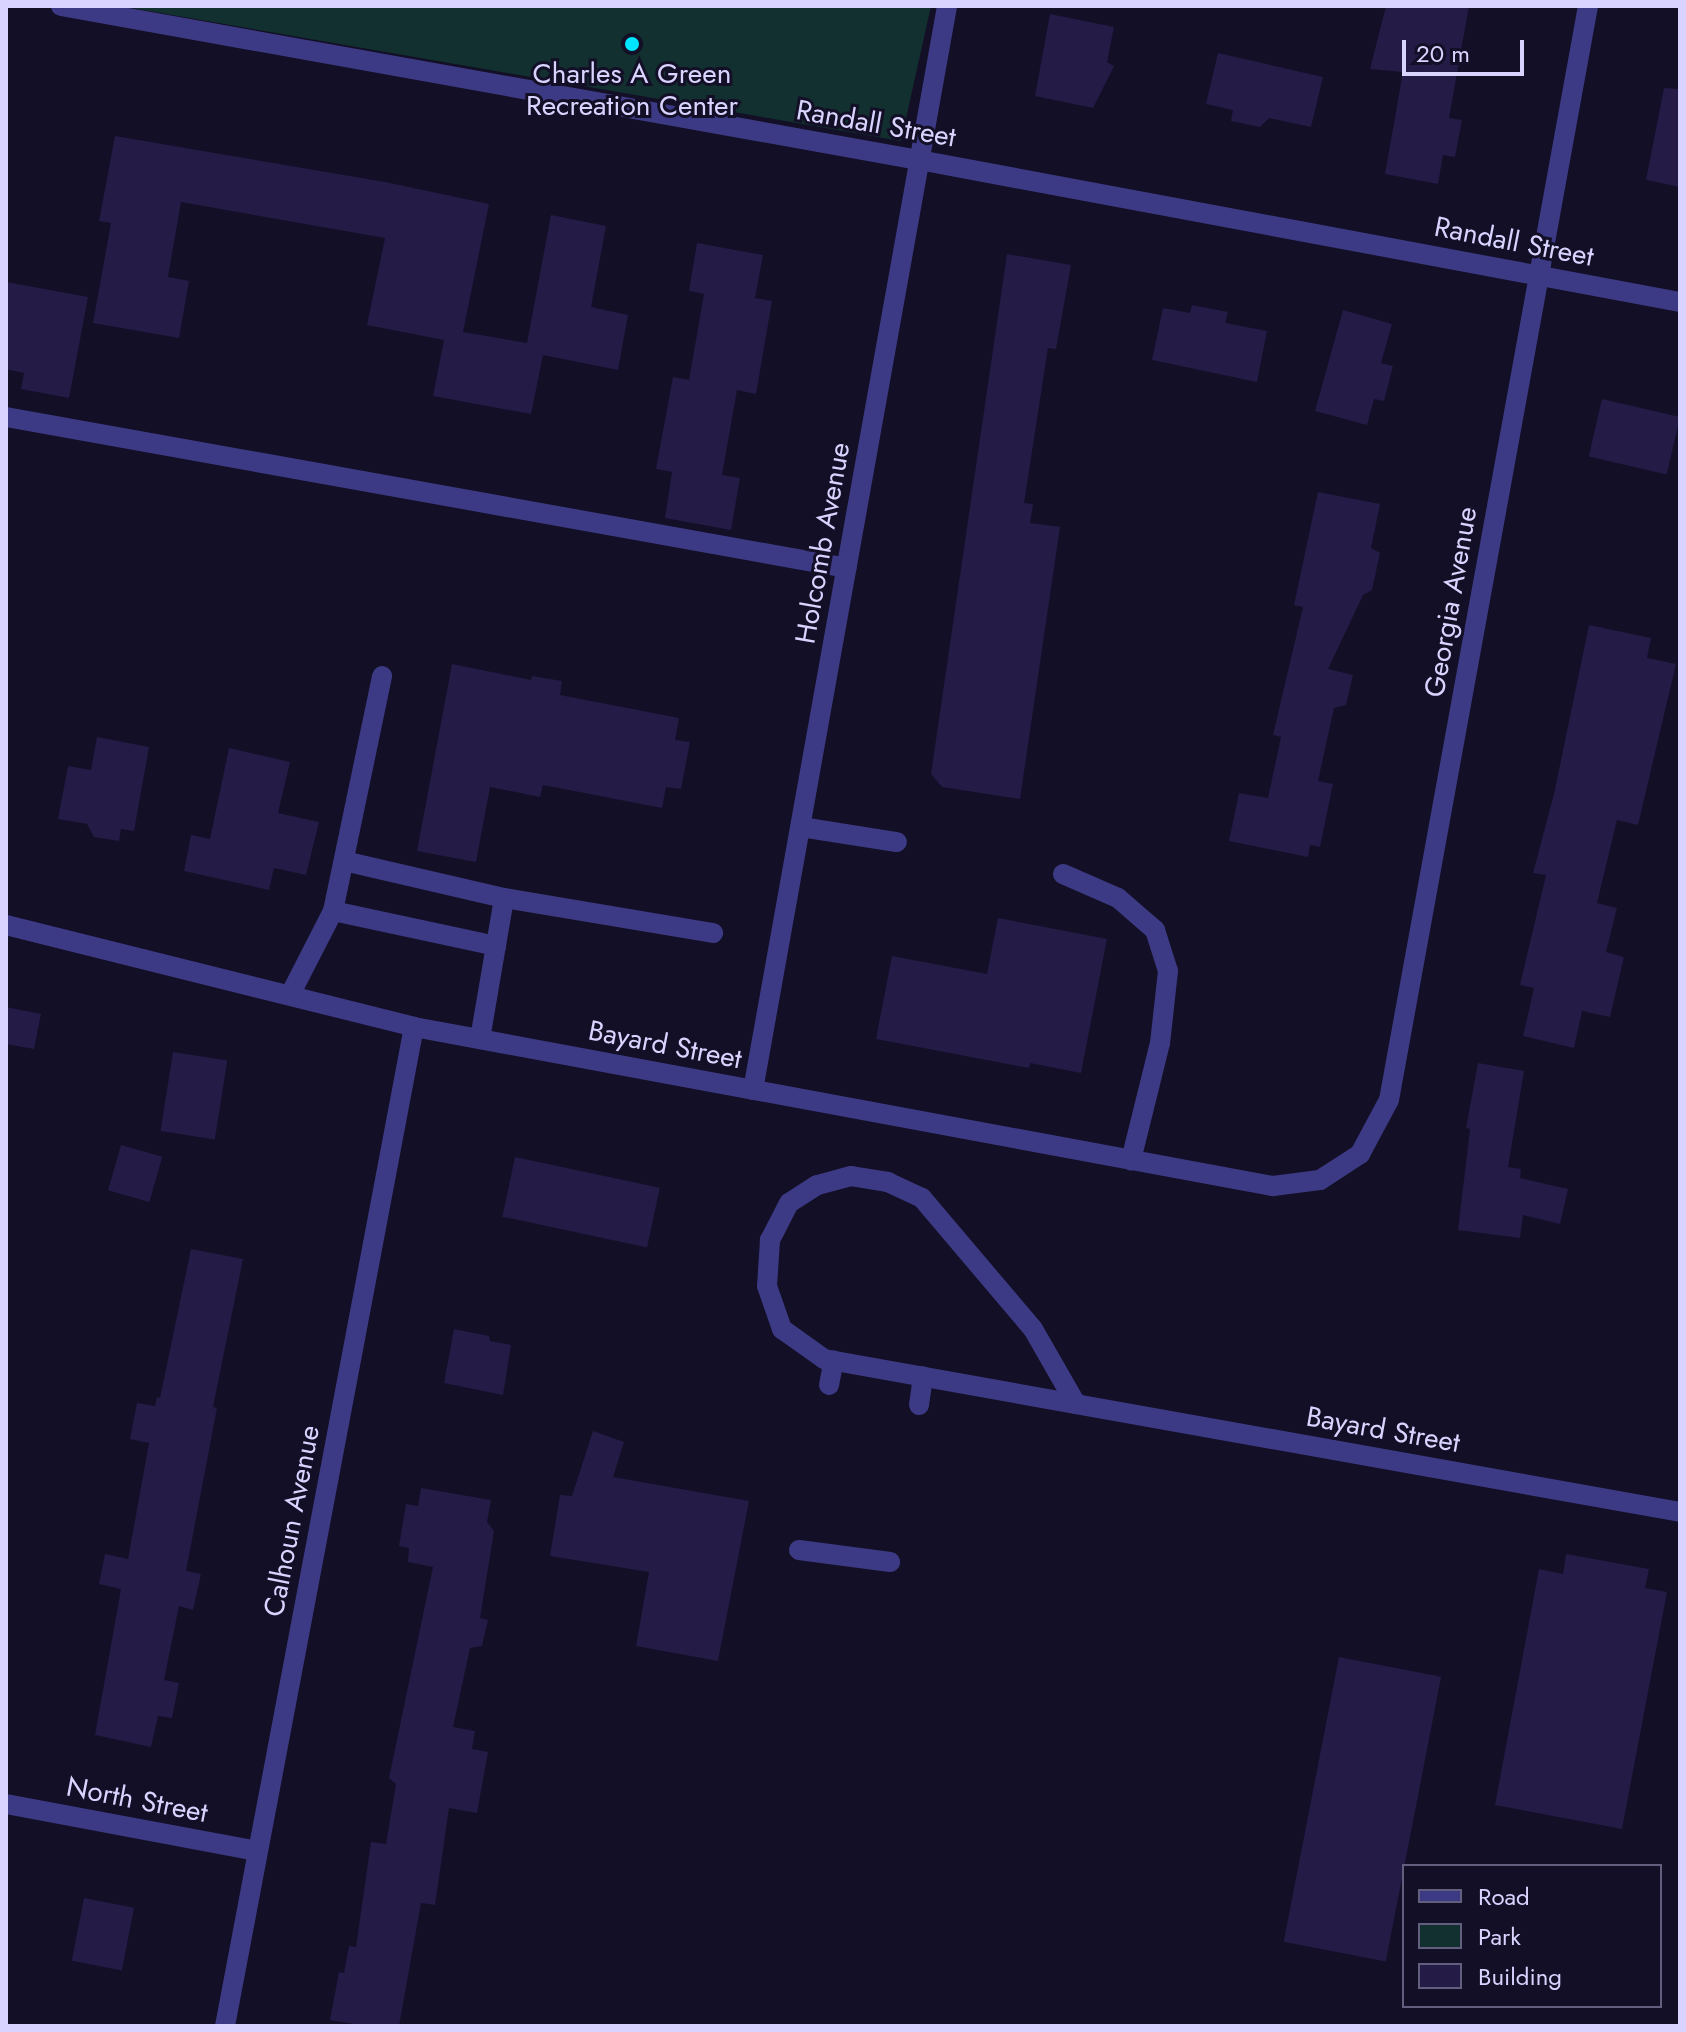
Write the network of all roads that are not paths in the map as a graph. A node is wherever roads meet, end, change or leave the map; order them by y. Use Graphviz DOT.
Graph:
graph roads {
  1 [pos="61,6"];
  2 [pos="947,6"];
  3 [pos="1588,6"];
  4 [pos="919,160"];
  5 [pos="1539,274"];
  6 [pos="1680,302"];
  7 [pos="6,417"];
  8 [pos="847,568"];
  9 [pos="382,676"];
  10 [pos="801,827"];
  11 [pos="897,842"];
  12 [pos="344,861"];
  13 [pos="1063,874"];
  14 [pos="504,898"];
  15 [pos="333,911"];
  16 [pos="6,925"];
  17 [pos="713,933"];
  18 [pos="496,946"];
  19 [pos="290,995"];
  20 [pos="414,1027"];
  21 [pos="480,1039"];
  22 [pos="753,1090"];
  23 [pos="1131,1160"];
  24 [pos="1320,1180"];
  25 [pos="834,1360"];
  26 [pos="923,1376"];
  27 [pos="829,1385"];
  28 [pos="1076,1404"];
  29 [pos="919,1405"];
  30 [pos="1680,1512"];
  31 [pos="799,1550"];
  32 [pos="890,1562"];
  33 [pos="6,1804"];
  34 [pos="258,1851"];
  35 [pos="225,2026"];
  1 -- 4 [label="street, Randall Street"];
  2 -- 4 [label="street, Holcomb Avenue"];
  3 -- 5 [label="street, Georgia Avenue"];
  4 -- 5 [label="street, Randall Street"];
  4 -- 8 [label="street, Holcomb Avenue"];
  5 -- 6 [label="street, Randall Street"];
  5 -- 24 [label="street, Georgia Avenue"];
  7 -- 8 [label="street"];
  8 -- 10 [label="street, Holcomb Avenue"];
  9 -- 12 [label="street"];
  10 -- 11 [label="street"];
  10 -- 22 [label="street, Holcomb Avenue"];
  12 -- 14 [label="street"];
  12 -- 15 [label="street"];
  13 -- 23 [label="street"];
  14 -- 17 [label="street"];
  14 -- 18 [label="street"];
  15 -- 18 [label="street"];
  15 -- 19 [label="street"];
  16 -- 19 [label="street, Bayard Street"];
  18 -- 21 [label="street"];
  19 -- 20 [label="street, Bayard Street"];
  20 -- 21 [label="street, Bayard Street"];
  20 -- 34 [label="street, Calhoun Avenue"];
  21 -- 22 [label="street, Bayard Street"];
  22 -- 23 [label="street, Bayard Street"];
  23 -- 24 [label="street, Bayard Street"];
  25 -- 26 [label="street, Bayard Street"];
  25 -- 27 [label="street"];
  25 -- 28 [label="street, Bayard Street"];
  26 -- 28 [label="street, Bayard Street"];
  26 -- 29 [label="street"];
  28 -- 30 [label="street, Bayard Street"];
  31 -- 32 [label="street"];
  33 -- 34 [label="street, North Street"];
  34 -- 35 [label="street, Calhoun Avenue"];
}
